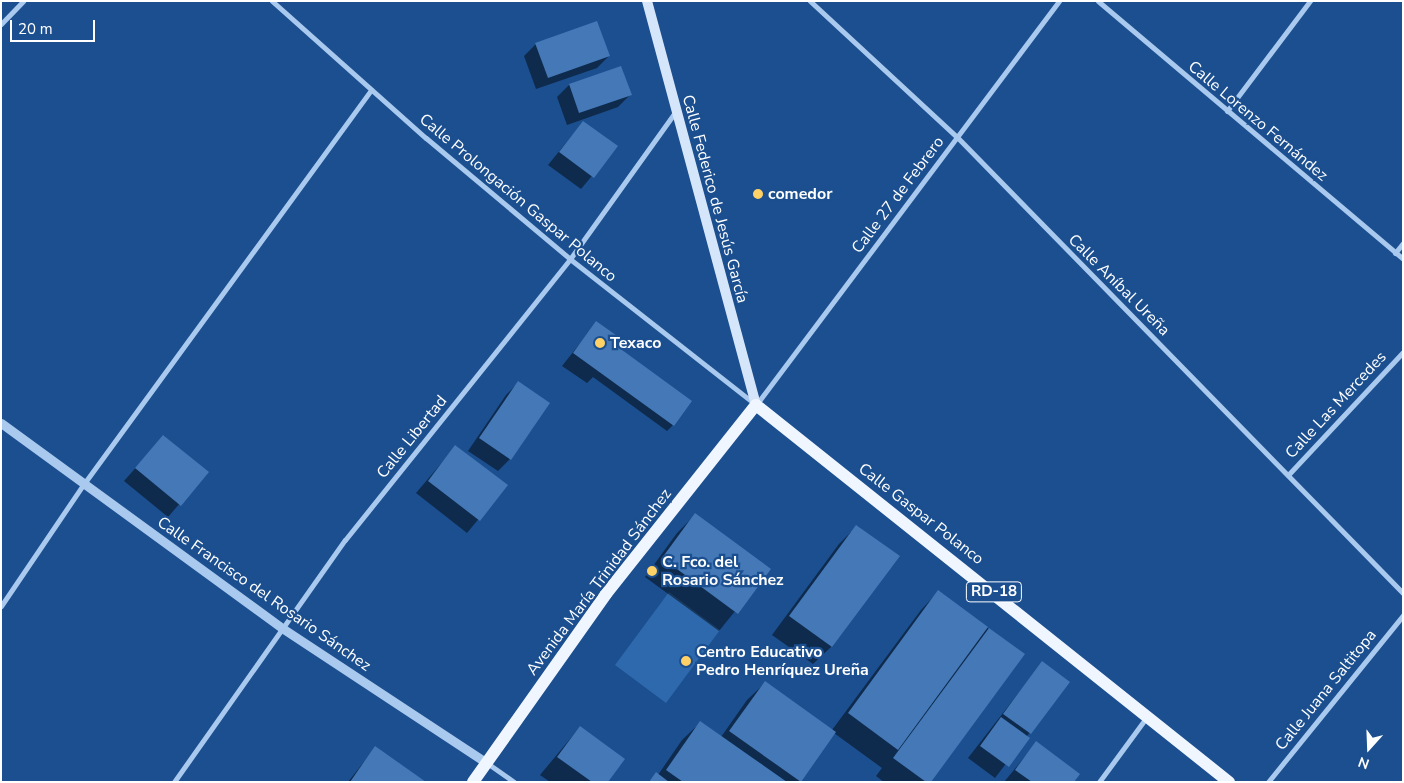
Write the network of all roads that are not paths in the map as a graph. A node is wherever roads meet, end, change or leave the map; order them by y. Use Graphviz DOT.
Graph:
graph roads {
  1 [pos="23,1"];
  2 [pos="272,1"];
  3 [pos="647,1"];
  4 [pos="810,1"];
  5 [pos="1059,1"];
  6 [pos="1098,1"];
  7 [pos="1310,1"];
  8 [pos="1,24"];
  9 [pos="371,90"];
  10 [pos="676,111"];
  11 [pos="1227,111"];
  12 [pos="957,137"];
  13 [pos="1403,243"];
  14 [pos="1396,252"];
  15 [pos="570,259"];
  16 [pos="1403,259"];
  17 [pos="1403,352"];
  18 [pos="756,404"];
  19 [pos="1,423"];
  20 [pos="1288,475"];
  21 [pos="82,485"];
  22 [pos="1403,593"];
  23 [pos="1,606"];
  24 [pos="1403,615"];
  25 [pos="282,628"];
  26 [pos="1148,715"];
  27 [pos="487,763"];
  28 [pos="174,782"];
  29 [pos="473,782"];
  30 [pos="514,782"];
  31 [pos="1099,782"];
  32 [pos="1229,782"];
  33 [pos="1268,782"];
  1 -- 8 [label="street"];
  2 -- 9 [label="street, Calle Prolongación Gaspar Polanco"];
  3 -- 10 [label="main road, Calle Federico de Jesús García"];
  4 -- 12 [label="street, Calle Aníbal Ureña"];
  5 -- 12 [label="street, Calle 27 de Febrero"];
  6 -- 11 [label="street, Calle Lorenzo Fernández"];
  7 -- 11 [label="street"];
  9 -- 15 [label="street, Calle Prolongación Gaspar Polanco"];
  9 -- 21 [label="street"];
  10 -- 15 [label="street, Calle Libertad"];
  10 -- 18 [label="main road, Calle Federico de Jesús García"];
  11 -- 14 [label="street, Calle Lorenzo Fernández"];
  12 -- 18 [label="street, Calle 27 de Febrero"];
  12 -- 20 [label="street, Calle Aníbal Ureña"];
  13 -- 14 [label="street"];
  14 -- 16 [label="street, Calle Lorenzo Fernández"];
  15 -- 18 [label="street, Calle Prolongación Gaspar Polanco"];
  15 -- 25 [label="street, Calle Libertad"];
  17 -- 20 [label="street, Calle Las Mercedes"];
  18 -- 26 [label="main road, Calle Gaspar Polanco / RD-18"];
  18 -- 27 [label="main road, Avenida María Trinidad Sánchez"];
  19 -- 21 [label="street, Calle Francisco del Rosario Sánchez"];
  20 -- 22 [label="street, Calle Aníbal Ureña"];
  21 -- 23 [label="street"];
  21 -- 25 [label="street, Calle Francisco del Rosario Sánchez"];
  24 -- 33 [label="street, Calle Juana Saltitopa"];
  25 -- 27 [label="street, Calle Francisco del Rosario Sánchez"];
  25 -- 28 [label="street, Calle Libertad"];
  26 -- 31 [label="street"];
  26 -- 32 [label="main road, Calle Gaspar Polanco / RD-18"];
  27 -- 29 [label="main road, Avenida María Trinidad Sánchez"];
  27 -- 30 [label="street, Calle Francisco del Rosario Sánchez"];
}
